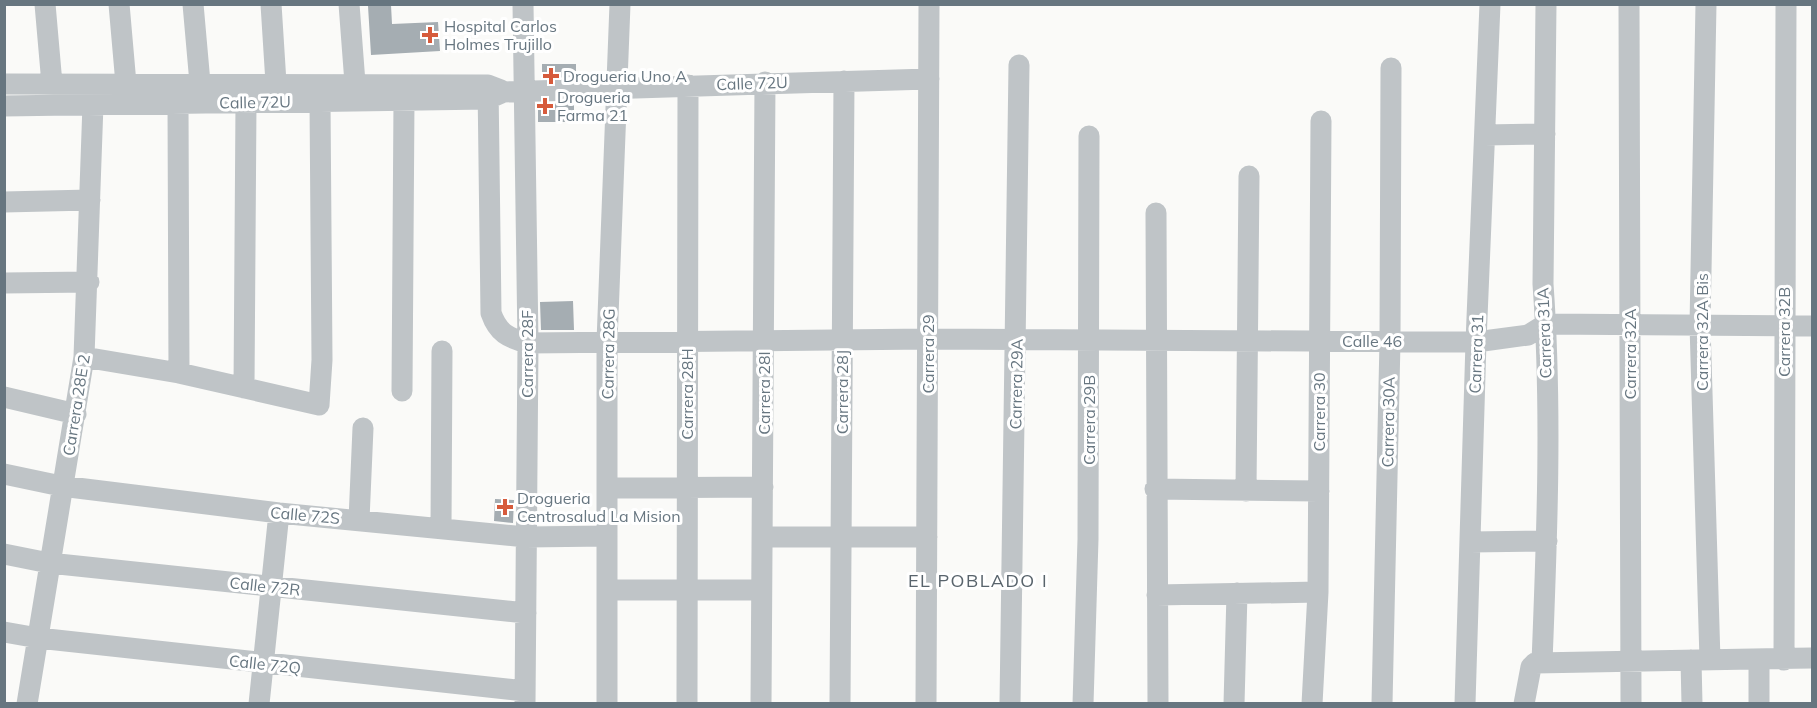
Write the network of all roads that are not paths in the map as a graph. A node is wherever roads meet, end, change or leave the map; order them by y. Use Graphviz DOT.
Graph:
graph roads {
  1 [pos="45,4"];
  2 [pos="119,4"];
  3 [pos="193,4"];
  4 [pos="271,4"];
  5 [pos="349,4"];
  6 [pos="523,4"];
  7 [pos="620,4"];
  8 [pos="929,4"];
  9 [pos="1490,4"];
  10 [pos="1546,4"];
  11 [pos="1629,4"];
  12 [pos="1706,4"];
  13 [pos="1786,4"];
  14 [pos="1019,65"];
  15 [pos="1391,68"];
  16 [pos="929,79"];
  17 [pos="844,81"];
  18 [pos="765,82"];
  19 [pos="200,83"];
  20 [pos="276,83"];
  21 [pos="355,83"];
  22 [pos="4,84"];
  23 [pos="52,84"];
  24 [pos="126,84"];
  25 [pos="688,85"];
  26 [pos="616,87"];
  27 [pos="525,91"];
  28 [pos="493,92"];
  29 [pos="404,100"];
  30 [pos="320,101"];
  31 [pos="178,103"];
  32 [pos="246,103"];
  33 [pos="93,104"];
  34 [pos="4,106"];
  35 [pos="1321,121"];
  36 [pos="1545,134"];
  37 [pos="1485,135"];
  38 [pos="1089,136"];
  39 [pos="1249,176"];
  40 [pos="90,200"];
  41 [pos="4,202"];
  42 [pos="1156,213"];
  43 [pos="89,282"];
  44 [pos="4,283"];
  45 [pos="1546,324"];
  46 [pos="1630,325"];
  47 [pos="1700,325"];
  48 [pos="1784,326"];
  49 [pos="1812,326"];
  50 [pos="764,339"];
  51 [pos="842,339"];
  52 [pos="928,339"];
  53 [pos="1089,339"];
  54 [pos="1156,340"];
  55 [pos="1247,340"];
  56 [pos="688,341"];
  57 [pos="1017,341"];
  58 [pos="1320,341"];
  59 [pos="1390,341"];
  60 [pos="607,342"];
  61 [pos="1476,342"];
  62 [pos="528,343"];
  63 [pos="442,351"];
  64 [pos="84,357"];
  65 [pos="179,372"];
  66 [pos="244,388"];
  67 [pos="402,391"];
  68 [pos="4,397"];
  69 [pos="76,414"];
  70 [pos="363,428"];
  71 [pos="4,474"];
  72 [pos="62,486"];
  73 [pos="763,487"];
  74 [pos="607,488"];
  75 [pos="687,488"];
  76 [pos="1155,489"];
  77 [pos="1246,491"];
  78 [pos="1319,491"];
  79 [pos="279,513"];
  80 [pos="359,520"];
  81 [pos="441,528"];
  82 [pos="607,536"];
  83 [pos="526,537"];
  84 [pos="763,537"];
  85 [pos="841,537"];
  86 [pos="927,537"];
  87 [pos="1547,541"];
  88 [pos="1470,542"];
  89 [pos="4,554"];
  90 [pos="49,563"];
  91 [pos="272,587"];
  92 [pos="607,590"];
  93 [pos="687,590"];
  94 [pos="761,590"];
  95 [pos="1318,592"];
  96 [pos="1237,593"];
  97 [pos="1157,595"];
  98 [pos="526,613"];
  99 [pos="4,632"];
  100 [pos="38,638"];
  101 [pos="1812,658"];
  102 [pos="1701,660"];
  103 [pos="1759,660"];
  104 [pos="1784,660"];
  105 [pos="1631,662"];
  106 [pos="264,664"];
  107 [pos="1536,664"];
  108 [pos="525,697"];
  109 [pos="27,704"];
  110 [pos="259,704"];
  111 [pos="607,704"];
  112 [pos="687,704"];
  113 [pos="762,704"];
  114 [pos="840,704"];
  115 [pos="927,704"];
  116 [pos="1010,704"];
  117 [pos="1083,704"];
  118 [pos="1158,704"];
  119 [pos="1234,704"];
  120 [pos="1311,704"];
  121 [pos="1382,704"];
  122 [pos="1465,704"];
  123 [pos="1524,704"];
  124 [pos="1631,704"];
  125 [pos="1692,704"];
  126 [pos="1759,704"];
  1 -- 23 [label="street"];
  2 -- 24 [label="street"];
  3 -- 19 [label="street"];
  4 -- 20 [label="street"];
  5 -- 21 [label="street"];
  6 -- 27 [label="street, Carrera 28F"];
  7 -- 26 [label="street, Carrera 28G"];
  8 -- 16 [label="street, Carrera 29"];
  9 -- 37 [label="street, Carrera 31"];
  10 -- 36 [label="street, Carrera 31A"];
  11 -- 46 [label="street, Carrera 32A"];
  12 -- 47 [label="street, Carrera 32A Bis"];
  13 -- 48 [label="street, Carrera 32B"];
  14 -- 57 [label="street, Carrera 29A"];
  15 -- 59 [label="street, Carrera 30A"];
  16 -- 17 [label="street, Calle 72U"];
  16 -- 52 [label="street, Carrera 29"];
  17 -- 18 [label="street, Calle 72U"];
  17 -- 51 [label="street, Carrera 28J"];
  18 -- 25 [label="street, Calle 72U"];
  18 -- 50 [label="street, Carrera 28I"];
  19 -- 20 [label="street, Calle 72U"];
  19 -- 24 [label="street, Calle 72U"];
  20 -- 21 [label="street, Calle 72U"];
  21 -- 28 [label="street, Calle 72U"];
  22 -- 23 [label="street, Calle 72U"];
  23 -- 24 [label="street, Calle 72U"];
  25 -- 26 [label="street, Calle 72U"];
  25 -- 56 [label="street, Carrera 28H"];
  26 -- 27 [label="street, Calle 72U"];
  26 -- 60 [label="street, Carrera 28G"];
  27 -- 28 [label="street, Calle 72U"];
  27 -- 62 [label="street, Carrera 28F"];
  28 -- 29 [label="street, Calle 72U"];
  28 -- 62 [label="street"];
  29 -- 30 [label="street, Calle 72U"];
  29 -- 67 [label="street"];
  30 -- 32 [label="street, Calle 72U"];
  30 -- 66 [label="street"];
  31 -- 32 [label="street, Calle 72U"];
  31 -- 33 [label="street, Calle 72U"];
  31 -- 65 [label="street"];
  32 -- 66 [label="street"];
  33 -- 34 [label="street, Calle 72U"];
  33 -- 40 [label="street, Carrera 28E 2"];
  35 -- 58 [label="street, Carrera 30"];
  36 -- 37 [label="street"];
  36 -- 45 [label="street, Carrera 31A"];
  37 -- 61 [label="street, Carrera 31"];
  38 -- 53 [label="street, Carrera 29B"];
  39 -- 55 [label="street"];
  40 -- 41 [label="street"];
  40 -- 43 [label="street, Carrera 28E 2"];
  42 -- 54 [label="street"];
  43 -- 44 [label="street"];
  43 -- 64 [label="street, Carrera 28E 2"];
  45 -- 46 [label="street, Calle 46"];
  45 -- 61 [label="street, Calle 46"];
  45 -- 87 [label="street, Carrera 31A"];
  46 -- 47 [label="street, Calle 46"];
  46 -- 105 [label="street, Carrera 32A"];
  47 -- 48 [label="street, Calle 46"];
  47 -- 102 [label="street, Carrera 32A Bis"];
  48 -- 49 [label="street, Calle 46"];
  48 -- 104 [label="street, Carrera 32B"];
  50 -- 51 [label="street, Calle 46"];
  50 -- 56 [label="street, Calle 46"];
  50 -- 73 [label="street, Carrera 28I"];
  51 -- 52 [label="street, Calle 46"];
  51 -- 85 [label="street, Carrera 28J"];
  52 -- 57 [label="street, Calle 46"];
  52 -- 86 [label="street, Carrera 29"];
  53 -- 54 [label="street, Calle 46"];
  53 -- 57 [label="street, Calle 46"];
  53 -- 117 [label="street, Carrera 29B"];
  54 -- 55 [label="street, Calle 46"];
  54 -- 76 [label="street"];
  55 -- 58 [label="street, Calle 46"];
  55 -- 77 [label="street"];
  56 -- 60 [label="street, Calle 46"];
  56 -- 75 [label="street, Carrera 28H"];
  57 -- 116 [label="street, Carrera 29A"];
  58 -- 59 [label="street, Calle 46"];
  58 -- 78 [label="street, Carrera 30"];
  59 -- 61 [label="street, Calle 46"];
  59 -- 121 [label="street, Carrera 30A"];
  60 -- 62 [label="street, Calle 46"];
  60 -- 74 [label="street, Carrera 28G"];
  61 -- 88 [label="street, Carrera 31"];
  62 -- 83 [label="street, Carrera 28F"];
  63 -- 81 [label="street"];
  64 -- 65 [label="street"];
  64 -- 69 [label="street, Carrera 28E 2"];
  65 -- 66 [label="street"];
  68 -- 69 [label="street"];
  69 -- 72 [label="street, Carrera 28E 2"];
  70 -- 80 [label="street"];
  71 -- 72 [label="street, Calle 72S"];
  72 -- 79 [label="street, Calle 72S"];
  72 -- 90 [label="street, Carrera 28E 2"];
  73 -- 75 [label="street"];
  73 -- 84 [label="street, Carrera 28I"];
  74 -- 75 [label="street"];
  74 -- 82 [label="street, Carrera 28G"];
  75 -- 93 [label="street, Carrera 28H"];
  76 -- 77 [label="street"];
  76 -- 97 [label="street"];
  77 -- 78 [label="street"];
  78 -- 95 [label="street, Carrera 30"];
  79 -- 80 [label="street, Calle 72S"];
  79 -- 91 [label="street"];
  80 -- 81 [label="street, Calle 72S"];
  81 -- 83 [label="street, Calle 72S"];
  82 -- 83 [label="street, Calle 72S"];
  82 -- 92 [label="street, Carrera 28G"];
  83 -- 98 [label="street, Carrera 28F"];
  84 -- 85 [label="street"];
  84 -- 94 [label="street, Carrera 28I"];
  85 -- 86 [label="street"];
  85 -- 114 [label="street, Carrera 28J"];
  86 -- 115 [label="street, Carrera 29"];
  87 -- 88 [label="street"];
  87 -- 107 [label="street, Carrera 31A"];
  88 -- 122 [label="street, Carrera 31"];
  89 -- 90 [label="street, Calle 72R"];
  90 -- 91 [label="street, Calle 72R"];
  90 -- 100 [label="street, Carrera 28E 2"];
  91 -- 98 [label="street, Calle 72R"];
  91 -- 106 [label="street"];
  92 -- 93 [label="street"];
  92 -- 111 [label="street, Carrera 28G"];
  93 -- 94 [label="street"];
  93 -- 112 [label="street, Carrera 28H"];
  94 -- 113 [label="street, Carrera 28I"];
  95 -- 96 [label="street"];
  95 -- 120 [label="street, Carrera 30"];
  96 -- 97 [label="street"];
  96 -- 119 [label="street"];
  97 -- 118 [label="street"];
  98 -- 108 [label="street, Carrera 28F"];
  99 -- 100 [label="street, Calle 72Q"];
  100 -- 106 [label="street, Calle 72Q"];
  100 -- 109 [label="street, Carrera 28E 2"];
  101 -- 104 [label="street"];
  102 -- 103 [label="street"];
  102 -- 105 [label="street"];
  102 -- 125 [label="street, Carrera 32A Bis"];
  103 -- 104 [label="street"];
  103 -- 126 [label="street"];
  105 -- 107 [label="street"];
  105 -- 124 [label="street, Carrera 32A"];
  106 -- 108 [label="street, Calle 72Q"];
  106 -- 110 [label="street"];
  107 -- 123 [label="street, Carrera 31A"];
}
